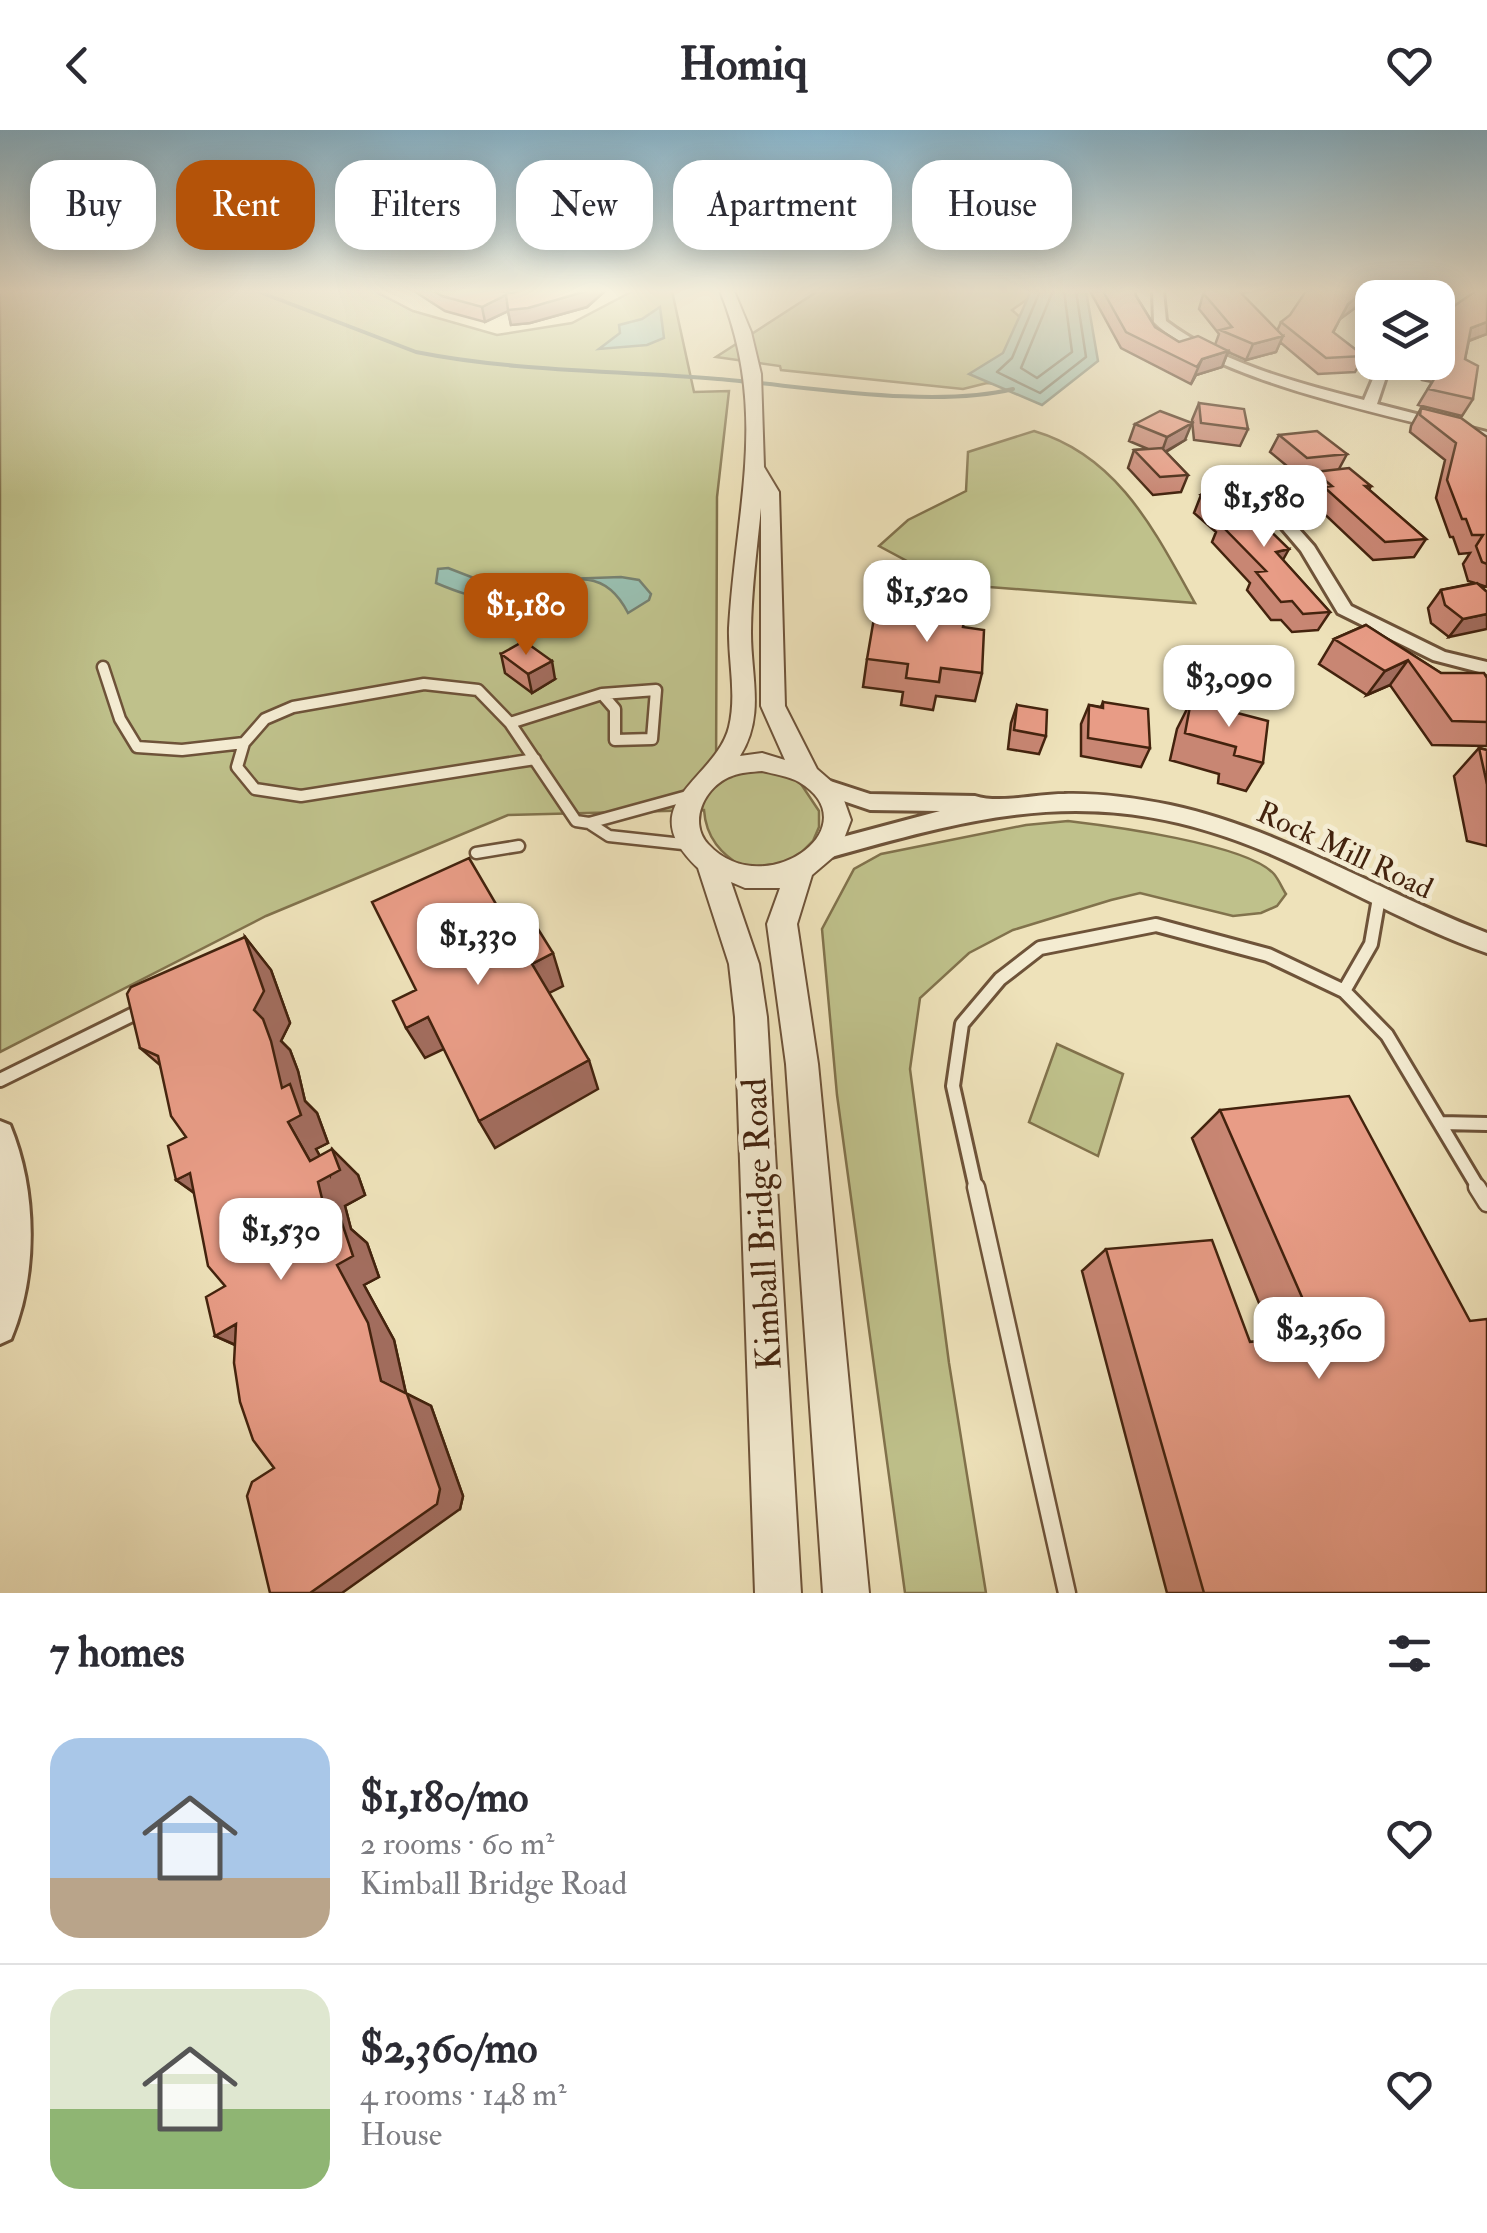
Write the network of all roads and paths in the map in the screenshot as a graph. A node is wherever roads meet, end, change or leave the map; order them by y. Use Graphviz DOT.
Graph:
graph roads {
  1 [pos="750,359"];
  2 [pos="1226,359"];
  3 [pos="1378,380"];
  4 [pos="1370,406"];
  5 [pos="1487,436"];
  6 [pos="758,467"];
  7 [pos="1234,475"];
  8 [pos="103,667"];
  9 [pos="1487,668"];
  10 [pos="602,694"];
  11 [pos="510,722"];
  12 [pos="244,743"];
  13 [pos="535,760"];
  14 [pos="717,772"];
  15 [pos="815,780"];
  16 [pos="693,794"];
  17 [pos="998,806"];
  18 [pos="589,823"];
  19 [pos="519,846"];
  20 [pos="476,853"];
  21 [pos="702,853"];
  22 [pos="814,860"];
  23 [pos="1379,898"];
  24 [pos="1487,943"];
  25 [pos="1344,991"];
  26 [pos="163,1000"];
  27 [pos="0,1080"];
  28 [pos="1441,1123"];
  29 [pos="1487,1124"];
  30 [pos="0,1135"];
  31 [pos="1487,1203"];
  32 [pos="0,1328"];
  33 [pos="778,1593"];
  34 [pos="846,1593"];
  35 [pos="1066,1593"];
  1 -- 6 [label="street"];
  2 -- 4 [label="street"];
  3 -- 4 [label="street"];
  4 -- 5 [label="street"];
  6 -- 14 [label="street"];
  6 -- 15 [label="street"];
  7 -- 9 [label="street"];
  8 -- 12 [label="lane"];
  10 -- 10 [label="lane"];
  10 -- 11 [label="lane"];
  11 -- 12 [label="lane"];
  11 -- 13 [label="lane"];
  12 -- 13 [label="lane"];
  13 -- 18 [label="lane"];
  14 -- 15 [label="street"];
  14 -- 16 [label="street"];
  15 -- 17 [label="street, Rock Mill Road"];
  15 -- 22 [label="street"];
  16 -- 18 [label="lane"];
  16 -- 21 [label="street"];
  17 -- 22 [label="street, Rock Mill Road"];
  17 -- 23 [label="street, Rock Mill Road"];
  18 -- 21 [label="lane"];
  19 -- 20 [label="lane"];
  21 -- 22 [label="street"];
  21 -- 33 [label="street, Kimball Bridge Road"];
  22 -- 34 [label="street, Kimball Bridge Road"];
  23 -- 24 [label="street, Rock Mill Road"];
  23 -- 25 [label="lane"];
  25 -- 28 [label="lane"];
  25 -- 35 [label="lane"];
  26 -- 27 [label="lane"];
  28 -- 29 [label="lane"];
  28 -- 31 [label="lane"];
  30 -- 32 [label="street"];
}
